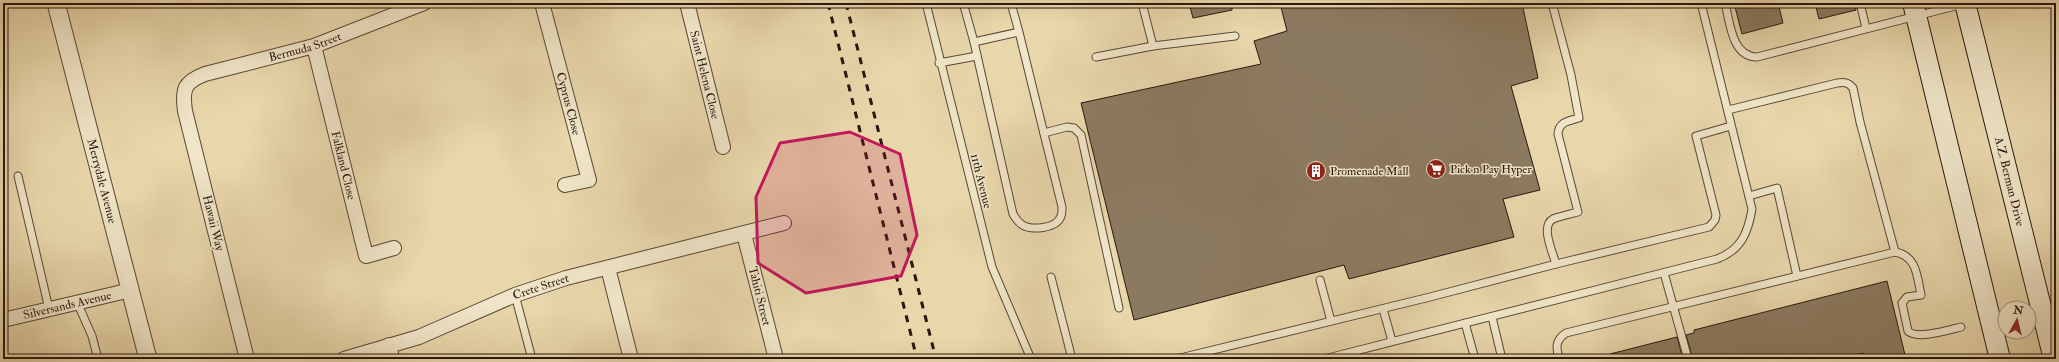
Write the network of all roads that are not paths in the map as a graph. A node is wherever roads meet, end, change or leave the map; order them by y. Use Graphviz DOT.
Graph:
graph roads {
  1 [pos="56,3"];
  2 [pos="424,3"];
  3 [pos="542,3"];
  4 [pos="687,3"];
  5 [pos="926,3"];
  6 [pos="1010,3"];
  7 [pos="1142,3"];
  8 [pos="1552,3"];
  9 [pos="1701,3"];
  10 [pos="1725,3"];
  11 [pos="1860,3"];
  12 [pos="1965,3"];
  13 [pos="964,6"];
  14 [pos="1914,9"];
  15 [pos="1866,28"];
  16 [pos="1019,32"];
  17 [pos="1235,36"];
  18 [pos="974,42"];
  19 [pos="314,46"];
  20 [pos="1153,46"];
  21 [pos="977,56"];
  22 [pos="1096,57"];
  23 [pos="940,63"];
  24 [pos="185,87"];
  25 [pos="1728,110"];
  26 [pos="1731,126"];
  27 [pos="1044,133"];
  28 [pos="723,147"];
  29 [pos="18,176"];
  30 [pos="565,185"];
  31 [pos="1749,196"];
  32 [pos="784,223"];
  33 [pos="744,234"];
  34 [pos="394,248"];
  35 [pos="1895,252"];
  36 [pos="1556,264"];
  37 [pos="608,268"];
  38 [pos="1664,273"];
  39 [pos="1797,276"];
  40 [pos="1051,277"];
  41 [pos="1320,280"];
  42 [pos="131,290"];
  43 [pos="515,295"];
  44 [pos="77,302"];
  45 [pos="1674,306"];
  46 [pos="1119,308"];
  47 [pos="49,309"];
  48 [pos="1383,309"];
  49 [pos="1492,317"];
  50 [pos="3,320"];
  51 [pos="1331,321"];
  52 [pos="1465,323"];
  53 [pos="1961,327"];
  54 [pos="1392,341"];
  55 [pos="391,352"];
  56 [pos="98,359"];
  57 [pos="148,359"];
  58 [pos="247,359"];
  59 [pos="344,359"];
  60 [pos="532,359"];
  61 [pos="631,359"];
  62 [pos="776,359"];
  63 [pos="1030,359"];
  64 [pos="1072,359"];
  65 [pos="1176,359"];
  66 [pos="1324,359"];
  67 [pos="1475,359"];
  68 [pos="1502,359"];
  69 [pos="1559,359"];
  70 [pos="1688,359"];
  71 [pos="2000,359"];
  72 [pos="2054,359"];
  1 -- 42 [label="street, Merrydale Avenue"];
  2 -- 19 [label="street, Bermuda Street"];
  3 -- 30 [label="street, Cyprus Close"];
  4 -- 28 [label="street, Saint Helena Close"];
  5 -- 23 [label="lane, 11th Avenue"];
  6 -- 16 [label="lane"];
  7 -- 20 [label="lane"];
  8 -- 36 [label="lane"];
  9 -- 25 [label="lane"];
  10 -- 15 [label="lane"];
  11 -- 15 [label="lane"];
  12 -- 14 [label="lane"];
  12 -- 72 [label="main road, A.Z. Berman Drive"];
  13 -- 18 [label="lane"];
  14 -- 15 [label="lane"];
  14 -- 71 [label="main road"];
  16 -- 18 [label="lane"];
  16 -- 27 [label="lane"];
  17 -- 20 [label="lane"];
  18 -- 21 [label="lane"];
  19 -- 24 [label="street, Bermuda Street"];
  19 -- 34 [label="street, Falkland Close"];
  20 -- 22 [label="lane"];
  21 -- 23 [label="lane"];
  21 -- 27 [label="lane"];
  23 -- 63 [label="lane, 11th Avenue"];
  24 -- 58 [label="street, Hawaii Way"];
  25 -- 26 [label="lane"];
  25 -- 35 [label="lane"];
  26 -- 31 [label="lane"];
  26 -- 36 [label="lane"];
  27 -- 46 [label="lane"];
  29 -- 47 [label="lane"];
  31 -- 38 [label="lane"];
  31 -- 39 [label="lane"];
  32 -- 33 [label="street, Crete Street"];
  33 -- 37 [label="street, Crete Street"];
  33 -- 62 [label="street, Tahiti Street"];
  35 -- 39 [label="lane"];
  35 -- 53 [label="lane"];
  36 -- 48 [label="lane"];
  37 -- 43 [label="street, Crete Street"];
  37 -- 61 [label="street"];
  38 -- 45 [label="lane"];
  38 -- 49 [label="lane"];
  39 -- 45 [label="lane"];
  40 -- 64 [label="lane"];
  41 -- 51 [label="lane"];
  42 -- 44 [label="street, Silversands Avenue"];
  42 -- 57 [label="street, Merrydale Avenue"];
  43 -- 55 [label="street, Crete Street"];
  43 -- 60 [label="lane"];
  44 -- 47 [label="street, Silversands Avenue"];
  44 -- 56 [label="lane"];
  45 -- 69 [label="lane"];
  45 -- 70 [label="lane"];
  47 -- 50 [label="street, Silversands Avenue"];
  48 -- 51 [label="lane"];
  48 -- 54 [label="lane"];
  49 -- 52 [label="lane"];
  49 -- 68 [label="lane"];
  51 -- 65 [label="lane"];
  52 -- 54 [label="lane"];
  52 -- 67 [label="lane"];
  54 -- 66 [label="lane"];
  55 -- 59 [label="street, Crete Street"];
}
